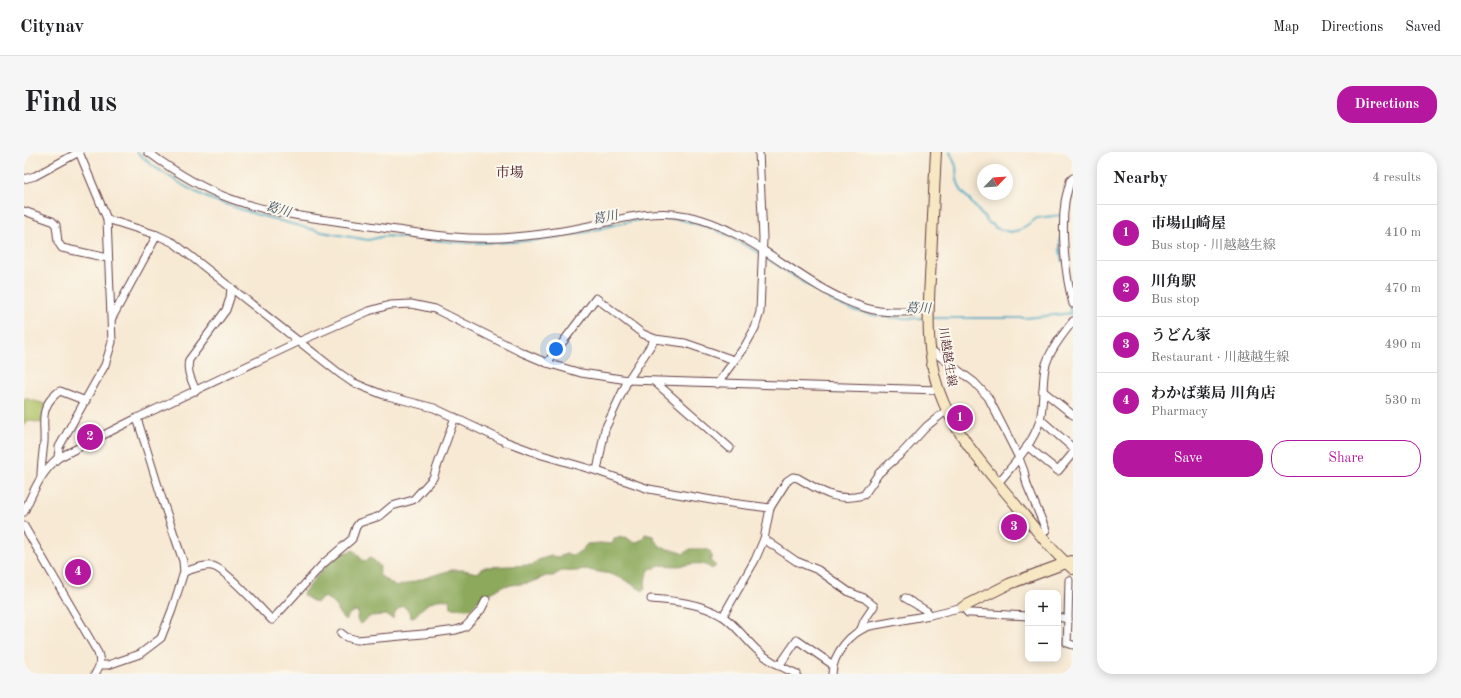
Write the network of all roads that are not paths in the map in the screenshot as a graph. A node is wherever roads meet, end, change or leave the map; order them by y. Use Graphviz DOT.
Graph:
graph roads {
  1 [pos="79,152"];
  2 [pos="148,152"];
  3 [pos="760,152"];
  4 [pos="936,152"];
  5 [pos="1073,178"];
  6 [pos="24,179"];
  7 [pos="24,211"];
  8 [pos="107,219"];
  9 [pos="157,235"];
  10 [pos="763,249"];
  11 [pos="108,258"];
  12 [pos="231,287"];
  13 [pos="1073,304"];
  14 [pos="928,315"];
  15 [pos="112,318"];
  16 [pos="1073,321"];
  17 [pos="655,339"];
  18 [pos="298,342"];
  19 [pos="931,350"];
  20 [pos="734,360"];
  21 [pos="547,363"];
  22 [pos="628,380"];
  23 [pos="655,382"];
  24 [pos="717,384"];
  25 [pos="939,390"];
  26 [pos="196,391"];
  27 [pos="1043,391"];
  28 [pos="86,401"];
  29 [pos="947,410"];
  30 [pos="1073,415"];
  31 [pos="455,417"];
  32 [pos="137,418"];
  33 [pos="1040,419"];
  34 [pos="1027,446"];
  35 [pos="730,448"];
  36 [pos="1073,448"];
  37 [pos="1073,453"];
  38 [pos="58,458"];
  39 [pos="1019,458"];
  40 [pos="597,471"];
  41 [pos="42,477"];
  42 [pos="998,483"];
  43 [pos="770,508"];
  44 [pos="24,512"];
  45 [pos="24,526"];
  46 [pos="1041,536"];
  47 [pos="764,539"];
  48 [pos="1071,564"];
  49 [pos="184,572"];
  50 [pos="1069,580"];
  51 [pos="905,598"];
  52 [pos="650,599"];
  53 [pos="486,600"];
  54 [pos="963,607"];
  55 [pos="930,615"];
  56 [pos="723,616"];
  57 [pos="1025,616"];
  58 [pos="1061,618"];
  59 [pos="1068,619"];
  60 [pos="861,629"];
  61 [pos="341,633"];
  62 [pos="1073,645"];
  63 [pos="100,665"];
  64 [pos="832,665"];
  65 [pos="779,666"];
  66 [pos="96,674"];
  67 [pos="797,674"];
  68 [pos="832,674"];
  1 -- 6 [label="street"];
  1 -- 8 [label="street"];
  2 -- 10 [label="street"];
  3 -- 10 [label="street"];
  4 -- 14 [label="main road, 川越越生線"];
  5 -- 13 [label="street"];
  7 -- 11 [label="street"];
  8 -- 9 [label="street"];
  8 -- 11 [label="street"];
  9 -- 12 [label="street"];
  9 -- 15 [label="street"];
  10 -- 14 [label="street"];
  10 -- 20 [label="street"];
  11 -- 15 [label="street"];
  12 -- 18 [label="street"];
  12 -- 26 [label="street"];
  14 -- 19 [label="main road, 川越越生線"];
  15 -- 28 [label="street"];
  16 -- 27 [label="street"];
  17 -- 20 [label="street"];
  17 -- 21 [label="street"];
  17 -- 22 [label="street"];
  18 -- 21 [label="street"];
  18 -- 26 [label="street"];
  18 -- 31 [label="street"];
  19 -- 25 [label="main road, 川越越生線"];
  19 -- 39 [label="street"];
  20 -- 24 [label="street"];
  21 -- 22 [label="street"];
  22 -- 23 [label="street"];
  22 -- 40 [label="street"];
  23 -- 24 [label="street"];
  23 -- 35 [label="street"];
  24 -- 25 [label="street"];
  25 -- 29 [label="main road, 川越越生線"];
  26 -- 32 [label="street"];
  27 -- 30 [label="street"];
  27 -- 33 [label="street"];
  28 -- 38 [label="street"];
  28 -- 41 [label="street"];
  29 -- 42 [label="main road, 川越越生線"];
  29 -- 43 [label="street"];
  31 -- 40 [label="street"];
  31 -- 49 [label="street"];
  32 -- 38 [label="street"];
  32 -- 49 [label="street"];
  33 -- 34 [label="street"];
  33 -- 36 [label="street"];
  34 -- 37 [label="street"];
  34 -- 39 [label="street"];
  38 -- 41 [label="street"];
  39 -- 42 [label="street"];
  39 -- 46 [label="street"];
  40 -- 43 [label="street"];
  41 -- 44 [label="street"];
  42 -- 46 [label="main road, 川越越生線"];
  43 -- 47 [label="street"];
  45 -- 63 [label="street"];
  46 -- 48 [label="main road, 川越越生線"];
  47 -- 56 [label="street"];
  47 -- 60 [label="street"];
  48 -- 54 [label="main road"];
  49 -- 63 [label="street"];
  50 -- 59 [label="street"];
  51 -- 55 [label="street"];
  52 -- 56 [label="street"];
  53 -- 61 [label="street"];
  54 -- 55 [label="street"];
  54 -- 57 [label="street"];
  55 -- 60 [label="street"];
  56 -- 65 [label="street"];
  58 -- 59 [label="street"];
  59 -- 62 [label="street"];
  60 -- 64 [label="street"];
  63 -- 66 [label="street"];
  64 -- 65 [label="street"];
  64 -- 68 [label="street"];
  65 -- 67 [label="street"];
}
